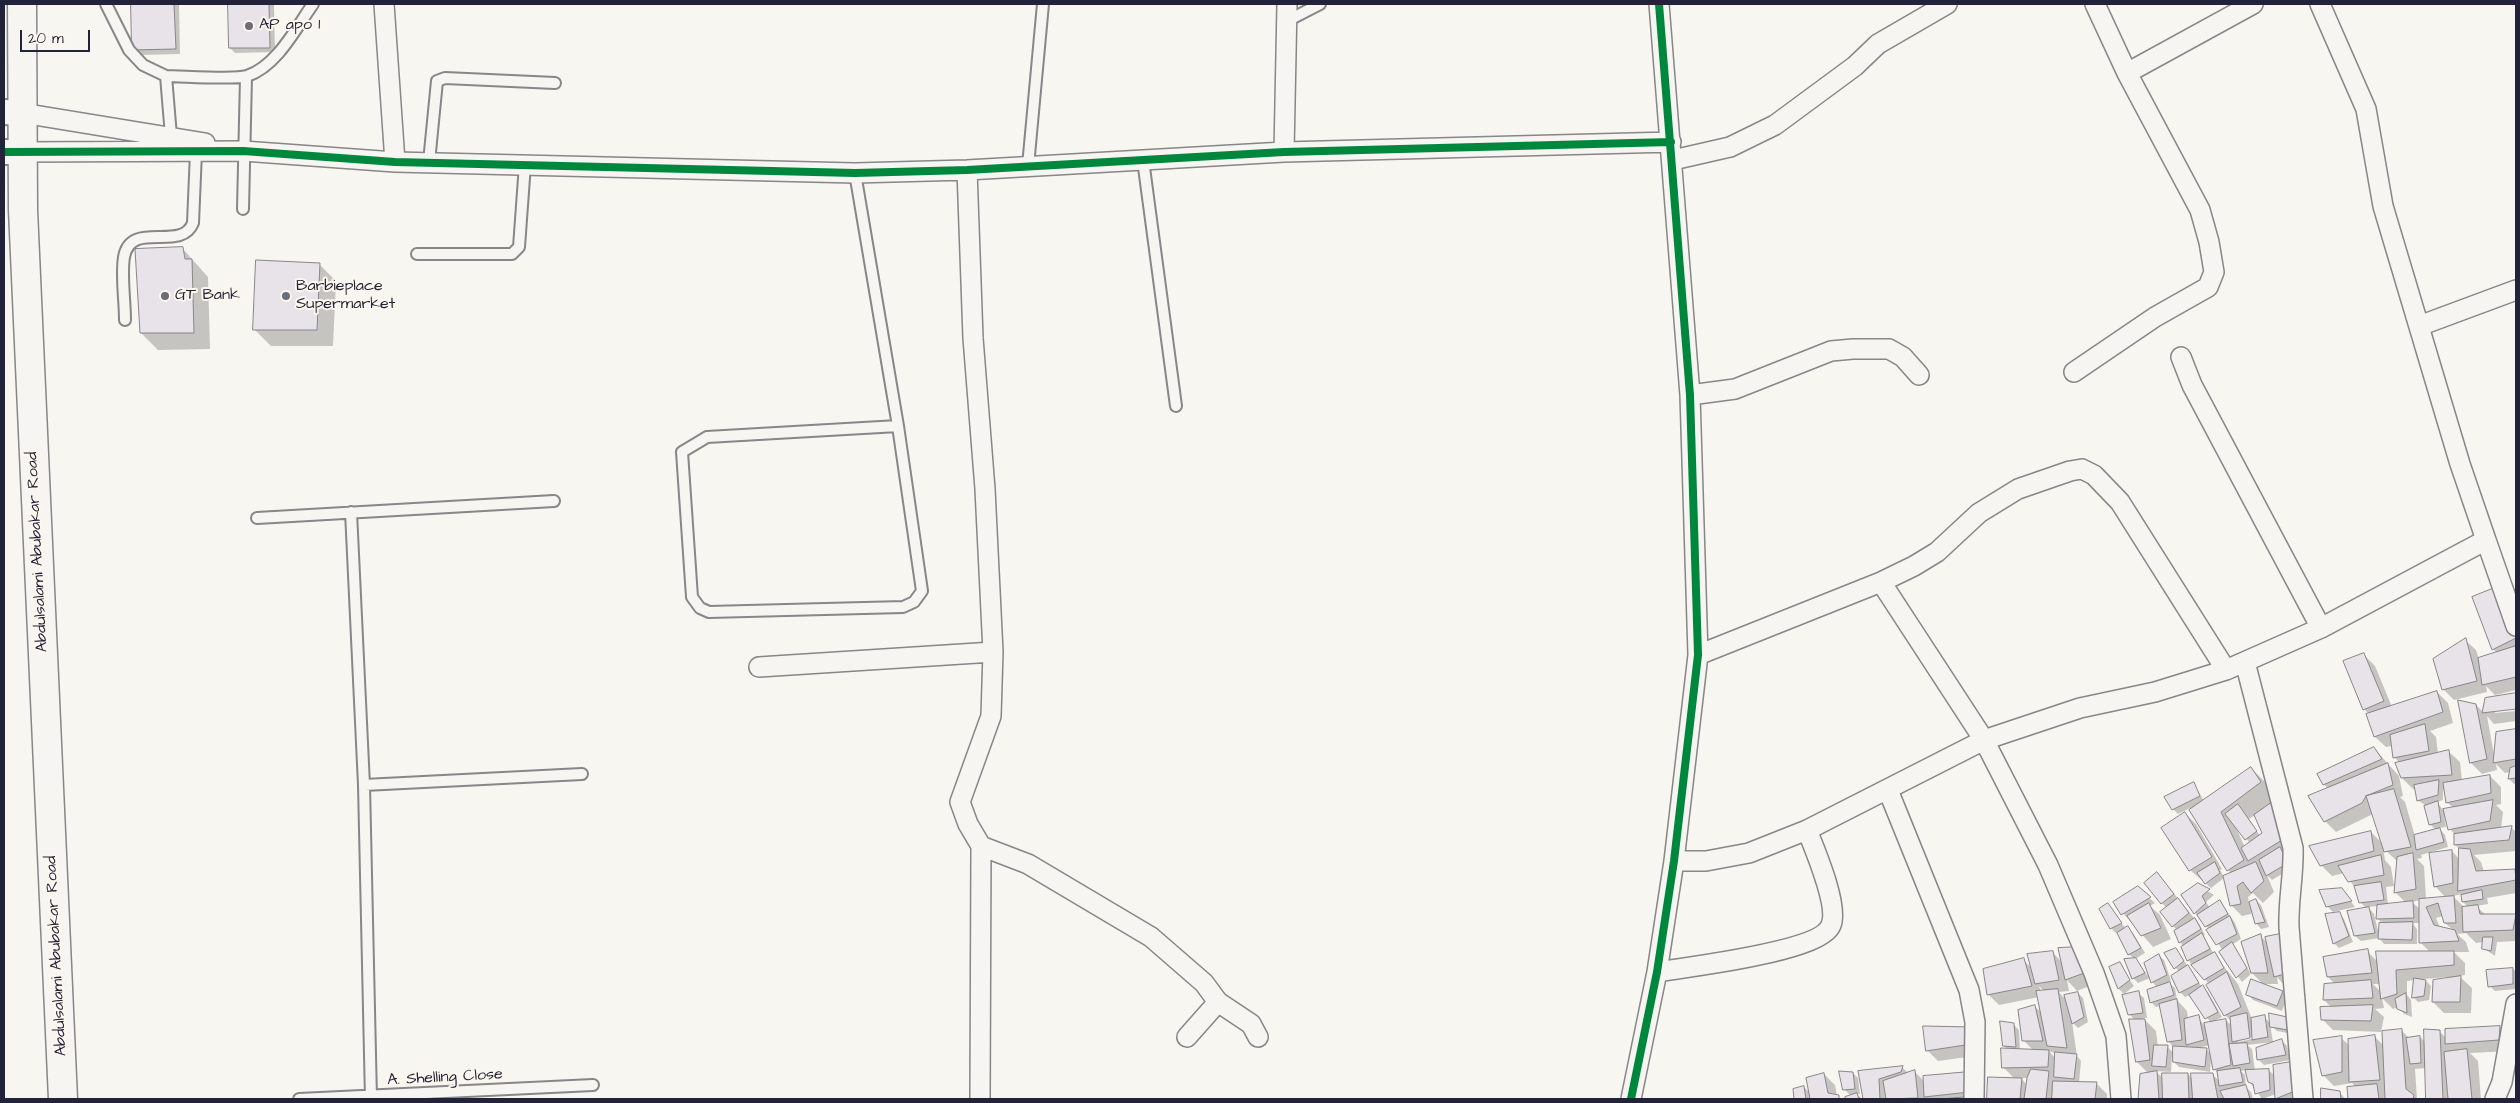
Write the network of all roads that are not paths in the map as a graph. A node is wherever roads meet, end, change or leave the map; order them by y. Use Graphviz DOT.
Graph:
graph roads {
  1 [pos="22,4"];
  2 [pos="106,4"];
  3 [pos="313,4"];
  4 [pos="384,4"];
  5 [pos="1043,4"];
  6 [pos="1320,4"];
  7 [pos="1659,4"];
  8 [pos="1947,4"];
  9 [pos="2095,4"];
  10 [pos="2253,4"];
  11 [pos="2320,4"];
  12 [pos="1287,12"];
  13 [pos="2127,74"];
  14 [pos="166,76"];
  15 [pos="246,77"];
  16 [pos="555,83"];
  17 [pos="13,112"];
  18 [pos="171,136"];
  19 [pos="243,151"];
  20 [pos="1672,151"];
  21 [pos="13,152"];
  22 [pos="196,152"];
  23 [pos="1284,152"];
  24 [pos="1143,160"];
  25 [pos="395,162"];
  26 [pos="429,162"];
  27 [pos="525,164"];
  28 [pos="1028,166"];
  29 [pos="967,170"];
  30 [pos="855,173"];
  31 [pos="243,208"];
  32 [pos="417,254"];
  33 [pos="2516,290"];
  34 [pos="126,320"];
  35 [pos="2419,326"];
  36 [pos="2182,357"];
  37 [pos="2074,372"];
  38 [pos="1919,375"];
  39 [pos="1690,395"];
  40 [pos="1176,406"];
  41 [pos="898,426"];
  42 [pos="554,501"];
  43 [pos="351,512"];
  44 [pos="257,518"];
  45 [pos="2486,540"];
  46 [pos="1881,582"];
  47 [pos="2516,626"];
  48 [pos="2321,628"];
  49 [pos="993,652"];
  50 [pos="1698,655"];
  51 [pos="2245,662"];
  52 [pos="759,667"];
  53 [pos="2226,670"];
  54 [pos="1984,740"];
  55 [pos="582,774"];
  56 [pos="364,785"];
  57 [pos="1888,790"];
  58 [pos="1807,830"];
  59 [pos="981,846"];
  60 [pos="1674,861"];
  61 [pos="1656,972"];
  62 [pos="1218,1002"];
  63 [pos="2516,1004"];
  64 [pos="1187,1037"];
  65 [pos="1258,1037"];
  66 [pos="593,1085"];
  67 [pos="371,1098"];
  68 [pos="63,1099"];
  69 [pos="298,1099"];
  70 [pos="980,1099"];
  71 [pos="1631,1099"];
  72 [pos="1974,1099"];
  73 [pos="2121,1099"];
  74 [pos="2303,1099"];
  75 [pos="2495,1099"];
  1 -- 17 [label="main road, Abdulsalami Abubakar Road"];
  2 -- 14 [label="lane"];
  3 -- 15 [label="lane"];
  4 -- 25 [label="street"];
  5 -- 28 [label="lane"];
  6 -- 12 [label="lane"];
  7 -- 20 [label="street"];
  8 -- 20 [label="street"];
  9 -- 13 [label="street"];
  10 -- 13 [label="street"];
  11 -- 35 [label="street"];
  12 -- 23 [label="street"];
  13 -- 37 [label="street"];
  14 -- 15 [label="lane"];
  14 -- 18 [label="lane"];
  15 -- 19 [label="lane"];
  16 -- 26 [label="lane"];
  17 -- 18 [label="street"];
  17 -- 21 [label="main road, Abdulsalami Abubakar Road"];
  18 -- 19 [label="street"];
  19 -- 22 [label="street"];
  19 -- 25 [label="street"];
  19 -- 31 [label="lane"];
  20 -- 23 [label="street"];
  20 -- 39 [label="street"];
  21 -- 22 [label="street"];
  21 -- 68 [label="main road, Abdulsalami Abubakar Road"];
  22 -- 34 [label="lane"];
  23 -- 24 [label="street"];
  24 -- 28 [label="street"];
  24 -- 40 [label="lane"];
  25 -- 26 [label="street"];
  26 -- 27 [label="street"];
  27 -- 30 [label="street"];
  27 -- 32 [label="lane"];
  28 -- 29 [label="street"];
  29 -- 30 [label="street"];
  29 -- 49 [label="street"];
  30 -- 41 [label="lane"];
  33 -- 35 [label="street"];
  35 -- 45 [label="street"];
  36 -- 48 [label="street"];
  38 -- 39 [label="street"];
  39 -- 50 [label="street"];
  41 -- 41 [label="lane"];
  42 -- 43 [label="lane"];
  43 -- 44 [label="lane"];
  43 -- 56 [label="lane"];
  45 -- 47 [label="street"];
  45 -- 48 [label="street"];
  46 -- 50 [label="street"];
  46 -- 53 [label="street"];
  46 -- 54 [label="street"];
  48 -- 51 [label="street"];
  49 -- 52 [label="street"];
  49 -- 59 [label="street"];
  50 -- 60 [label="street"];
  51 -- 53 [label="street"];
  51 -- 74 [label="street"];
  53 -- 54 [label="street"];
  54 -- 57 [label="street"];
  54 -- 73 [label="street"];
  55 -- 56 [label="lane"];
  56 -- 67 [label="lane"];
  57 -- 58 [label="street"];
  57 -- 72 [label="street"];
  58 -- 60 [label="street"];
  58 -- 61 [label="street"];
  59 -- 62 [label="street"];
  59 -- 70 [label="street"];
  60 -- 61 [label="street"];
  61 -- 71 [label="street"];
  62 -- 64 [label="street"];
  62 -- 65 [label="street"];
  63 -- 75 [label="street"];
  66 -- 67 [label="lane, A. Shelling Close"];
  67 -- 69 [label="lane, A. Shelling Close"];
}
